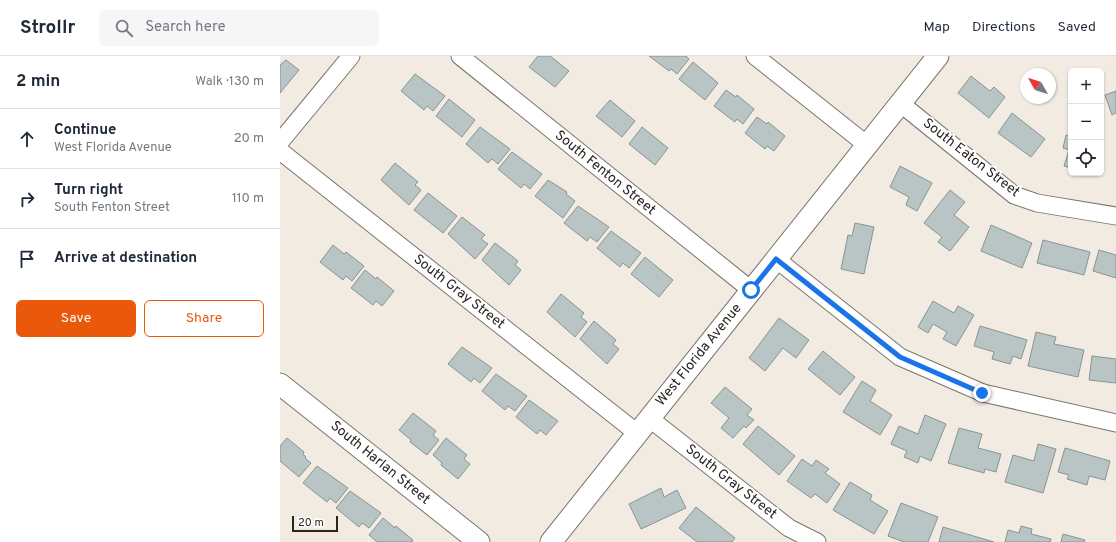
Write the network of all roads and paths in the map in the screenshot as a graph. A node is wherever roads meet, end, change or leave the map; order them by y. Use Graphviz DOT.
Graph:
graph roads {
  1 [pos="351,56"];
  2 [pos="460,56"];
  3 [pos="755,56"];
  4 [pos="938,56"];
  5 [pos="900,103"];
  6 [pos="280,142"];
  7 [pos="867,144"];
  8 [pos="280,151"];
  9 [pos="1116,216"];
  10 [pos="776,259"];
  11 [pos="751,290"];
  12 [pos="280,384"];
  13 [pos="1116,422"];
  14 [pos="643,425"];
  15 [pos="479,542"];
  16 [pos="550,542"];
  17 [pos="817,542"];
  1 -- 6 [label="street"];
  2 -- 11 [label="street, South Fenton Street"];
  3 -- 7 [label="street"];
  4 -- 5 [label="street, West Florida Avenue"];
  5 -- 7 [label="street, West Florida Avenue"];
  5 -- 9 [label="street, South Eaton Street"];
  7 -- 10 [label="street, West Florida Avenue"];
  8 -- 14 [label="street, South Gray Street"];
  10 -- 11 [label="street, West Florida Avenue"];
  10 -- 13 [label="street"];
  11 -- 14 [label="street, West Florida Avenue"];
  12 -- 15 [label="street, South Harlan Street"];
  14 -- 16 [label="street, West Florida Avenue"];
  14 -- 17 [label="street, South Gray Street"];
}
